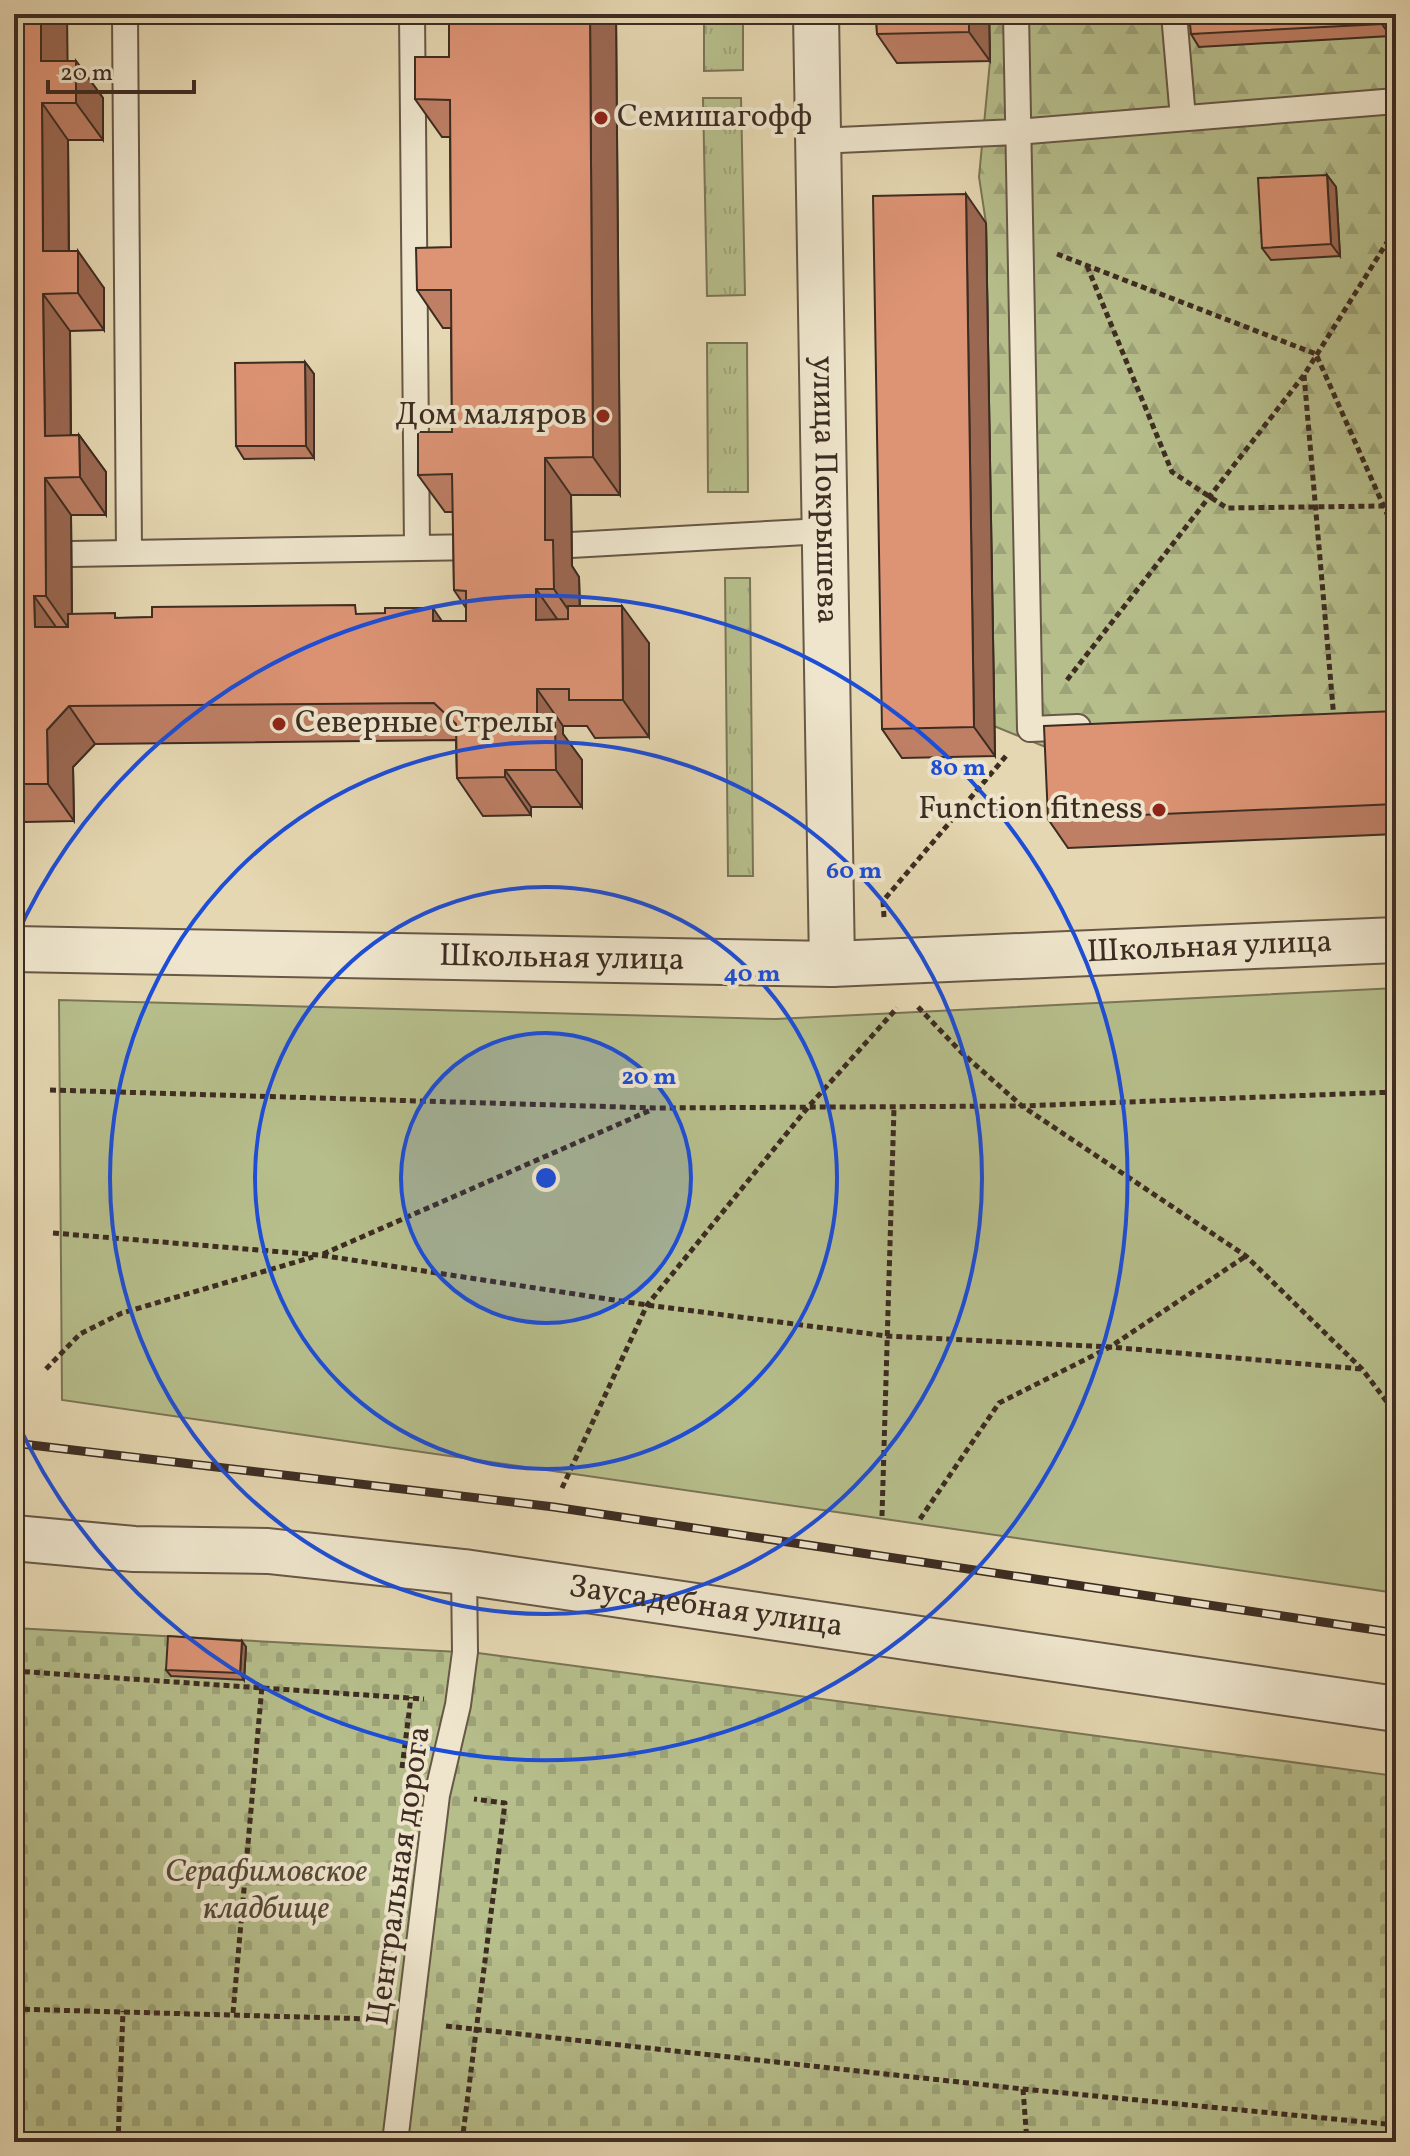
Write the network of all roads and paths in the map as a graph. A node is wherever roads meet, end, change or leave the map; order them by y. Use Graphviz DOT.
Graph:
graph roads {
  1 [pos="125,14"];
  2 [pos="412,14"];
  3 [pos="816,14"];
  4 [pos="1016,14"];
  5 [pos="1174,14"];
  6 [pos="1396,101"];
  7 [pos="1183,118"];
  8 [pos="1016,132"];
  9 [pos="817,141"];
  10 [pos="1396,228"];
  11 [pos="1019,240"];
  12 [pos="1087,266"];
  13 [pos="1316,354"];
  14 [pos="1304,375"];
  15 [pos="1209,497"];
  16 [pos="1384,506"];
  17 [pos="1315,507"];
  18 [pos="823,531"];
  19 [pos="1396,534"];
  20 [pos="571,545"];
  21 [pos="479,547"];
  22 [pos="417,548"];
  23 [pos="129,553"];
  24 [pos="71,554"];
  25 [pos="1334,720"];
  26 [pos="1106,726"];
  27 [pos="1030,729"];
  28 [pos="883,901"];
  29 [pos="1396,940"];
  30 [pos="14,949"];
  31 [pos="832,964"];
  32 [pos="50,1090"];
  33 [pos="1396,1092"];
  34 [pos="809,1106"];
  35 [pos="1022,1106"];
  36 [pos="655,1108"];
  37 [pos="894,1108"];
  38 [pos="53,1233"];
  39 [pos="319,1255"];
  40 [pos="1246,1256"];
  41 [pos="647,1305"];
  42 [pos="887,1336"];
  43 [pos="1110,1347"];
  44 [pos="46,1369"];
  45 [pos="1362,1369"];
  46 [pos="1396,1414"];
  47 [pos="562,1488"];
  48 [pos="882,1516"];
  49 [pos="920,1519"];
  50 [pos="14,1538"];
  51 [pos="464,1572"];
  52 [pos="14,1671"];
  53 [pos="262,1686"];
  54 [pos="458,1705"];
  55 [pos="1396,1709"];
  56 [pos="437,1795"];
  57 [pos="14,2009"];
  58 [pos="123,2011"];
  59 [pos="233,2013"];
  60 [pos="410,2022"];
  61 [pos="475,2028"];
  62 [pos="1023,2089"];
  63 [pos="1396,2125"];
  64 [pos="118,2142"];
  65 [pos="395,2142"];
  66 [pos="462,2142"];
  67 [pos="1027,2142"];
  1 -- 23 [label="lane"];
  2 -- 22 [label="lane"];
  3 -- 9 [label="street, улица Покрышева"];
  4 -- 8 [label="lane"];
  5 -- 7 [label="lane"];
  6 -- 7 [label="lane"];
  7 -- 8 [label="lane"];
  8 -- 9 [label="lane"];
  8 -- 11 [label="lane"];
  9 -- 18 [label="street, улица Покрышева"];
  10 -- 13 [label="path"];
  11 -- 12 [label="path"];
  11 -- 27 [label="lane"];
  12 -- 13 [label="path"];
  12 -- 15 [label="path"];
  13 -- 14 [label="path"];
  13 -- 16 [label="path"];
  14 -- 15 [label="path"];
  14 -- 17 [label="path"];
  15 -- 17 [label="path"];
  15 -- 27 [label="path"];
  16 -- 17 [label="path"];
  16 -- 19 [label="path"];
  17 -- 25 [label="path"];
  18 -- 20 [label="lane"];
  18 -- 31 [label="street, улица Покрышева"];
  21 -- 22 [label="lane"];
  22 -- 23 [label="lane"];
  23 -- 24 [label="lane"];
  26 -- 27 [label="lane"];
  27 -- 28 [label="path"];
  29 -- 31 [label="street, Школьная улица"];
  30 -- 31 [label="street, Школьная улица"];
  32 -- 36 [label="path"];
  33 -- 35 [label="path"];
  34 -- 35 [label="path"];
  34 -- 36 [label="path"];
  34 -- 37 [label="path"];
  34 -- 41 [label="path"];
  35 -- 37 [label="path"];
  35 -- 40 [label="path"];
  36 -- 39 [label="path"];
  37 -- 42 [label="path"];
  38 -- 39 [label="path"];
  39 -- 41 [label="path"];
  39 -- 44 [label="path"];
  40 -- 43 [label="path"];
  40 -- 45 [label="path"];
  41 -- 42 [label="path"];
  41 -- 47 [label="path"];
  42 -- 43 [label="path"];
  42 -- 48 [label="path"];
  43 -- 45 [label="path"];
  43 -- 49 [label="path"];
  45 -- 46 [label="path"];
  50 -- 51 [label="street, Заусадебная улица"];
  51 -- 54 [label="lane, Центральная дорога"];
  51 -- 55 [label="street, Заусадебная улица"];
  52 -- 53 [label="path"];
  53 -- 54 [label="path"];
  53 -- 59 [label="path"];
  54 -- 56 [label="lane, Центральная дорога"];
  56 -- 60 [label="lane, Центральная дорога"];
  56 -- 61 [label="path"];
  57 -- 58 [label="path"];
  58 -- 59 [label="path"];
  58 -- 64 [label="path"];
  59 -- 60 [label="path"];
  60 -- 61 [label="path"];
  60 -- 65 [label="lane, Центральная дорога"];
  61 -- 62 [label="path"];
  61 -- 66 [label="path"];
  62 -- 63 [label="path"];
  62 -- 67 [label="path"];
}
